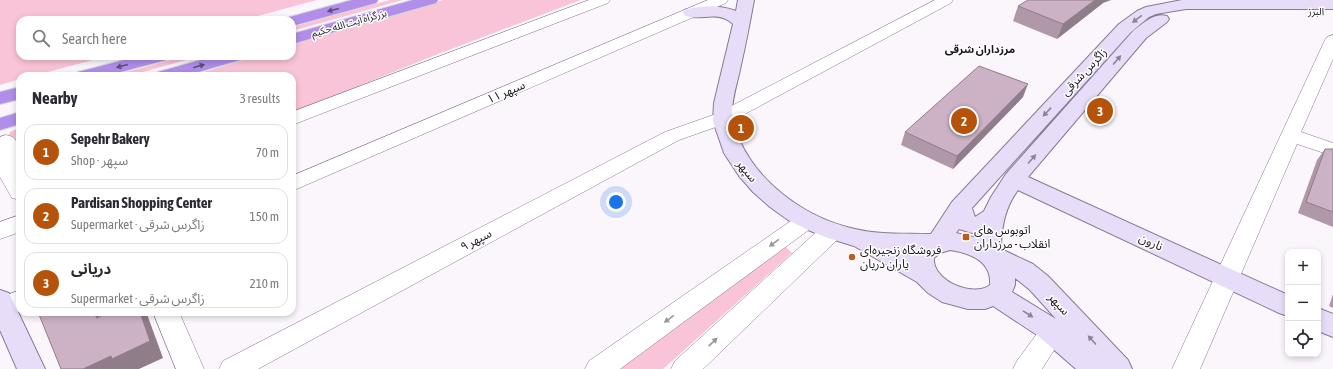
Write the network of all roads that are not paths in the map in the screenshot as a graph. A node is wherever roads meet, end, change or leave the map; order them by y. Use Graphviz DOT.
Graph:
graph roads {
  1 [pos="370,0"];
  2 [pos="430,0"];
  3 [pos="581,0"];
  4 [pos="603,0"];
  5 [pos="721,0"];
  6 [pos="746,0"];
  7 [pos="946,0"];
  8 [pos="1197,2"];
  9 [pos="1333,4"];
  10 [pos="1287,5"];
  11 [pos="1333,11"];
  12 [pos="691,13"];
  13 [pos="296,20"];
  14 [pos="742,24"];
  15 [pos="296,38"];
  16 [pos="1333,40"];
  17 [pos="145,60"];
  18 [pos="220,60"];
  19 [pos="99,72"];
  20 [pos="178,72"];
  21 [pos="16,94"];
  22 [pos="0,98"];
  23 [pos="296,108"];
  24 [pos="296,117"];
  25 [pos="723,118"];
  26 [pos="16,120"];
  27 [pos="2,129"];
  28 [pos="1291,135"];
  29 [pos="1333,150"];
  30 [pos="1014,179"];
  31 [pos="296,182"];
  32 [pos="16,186"];
  33 [pos="960,207"];
  34 [pos="993,216"];
  35 [pos="806,221"];
  36 [pos="16,224"];
  37 [pos="0,230"];
  38 [pos="832,231"];
  39 [pos="857,238"];
  40 [pos="938,243"];
  41 [pos="989,254"];
  42 [pos="924,275"];
  43 [pos="1227,277"];
  44 [pos="994,295"];
  45 [pos="1285,305"];
  46 [pos="7,315"];
  47 [pos="168,316"];
  48 [pos="1321,320"];
  49 [pos="1062,324"];
  50 [pos="1333,326"];
  51 [pos="31,369"];
  52 [pos="190,369"];
  53 [pos="233,369"];
  54 [pos="599,369"];
  55 [pos="685,369"];
  56 [pos="1027,369"];
  57 [pos="1094,369"];
  58 [pos="1118,369"];
  59 [pos="1186,369"];
  1 -- 13 [label="highway, بزرگراه آیت الله حکیم, one-way"];
  2 -- 15 [label="highway, بزرگراه آیت الله حکیم"];
  3 -- 23 [label="street"];
  4 -- 24 [label="street"];
  5 -- 12 [label="street, سپهر ۱۱"];
  6 -- 14 [label="street, سپهر"];
  7 -- 25 [label="street, سپهر ۹"];
  8 -- 10 [label="street, زاگرس شرقی"];
  8 -- 33 [label="street, زاگرس شرقی, one-way"];
  9 -- 10 [label="street, البرز"];
  10 -- 11 [label="street, البرز"];
  30 -- 10 [label="street, زاگرس شرقی, one-way"];
  12 -- 14 [label="street"];
  12 -- 31 [label="street, سپهر ۱۱"];
  14 -- 25 [label="street, سپهر"];
  16 -- 28 [label="street"];
  17 -- 19 [label="highway, one-way"];
  20 -- 18 [label="highway, one-way"];
  21 -- 22 [label="highway"];
  25 -- 35 [label="street, سپهر"];
  25 -- 53 [label="street, سپهر ۹"];
  26 -- 27 [label="highway"];
  27 -- 32 [label="street"];
  28 -- 29 [label="street"];
  28 -- 43 [label="street"];
  30 -- 34 [label="street, زاگرس شرقی"];
  30 -- 43 [label="street, نارون"];
  33 -- 34 [label="street"];
  33 -- 40 [label="street, زاگرس شرقی"];
  34 -- 41 [label="street, زاگرس شرقی"];
  35 -- 38 [label="street, سپهر"];
  35 -- 54 [label="street, one-way"];
  36 -- 37 [label="street"];
  38 -- 39 [label="street, سپهر"];
  55 -- 38 [label="street, one-way"];
  39 -- 40 [label="street"];
  39 -- 42 [label="street"];
  40 -- 41 [label="street"];
  40 -- 42 [label="street"];
  41 -- 44 [label="street"];
  41 -- 49 [label="street, سپهر"];
  42 -- 44 [label="street"];
  43 -- 45 [label="street, نارون"];
  43 -- 59 [label="street"];
  44 -- 49 [label="street, سپهر, one-way"];
  46 -- 51 [label="street"];
  47 -- 52 [label="street"];
  48 -- 50 [label="street"];
  49 -- 56 [label="street"];
  49 -- 57 [label="street, سپهر"];
  58 -- 49 [label="street, سپهر, one-way"];
}
